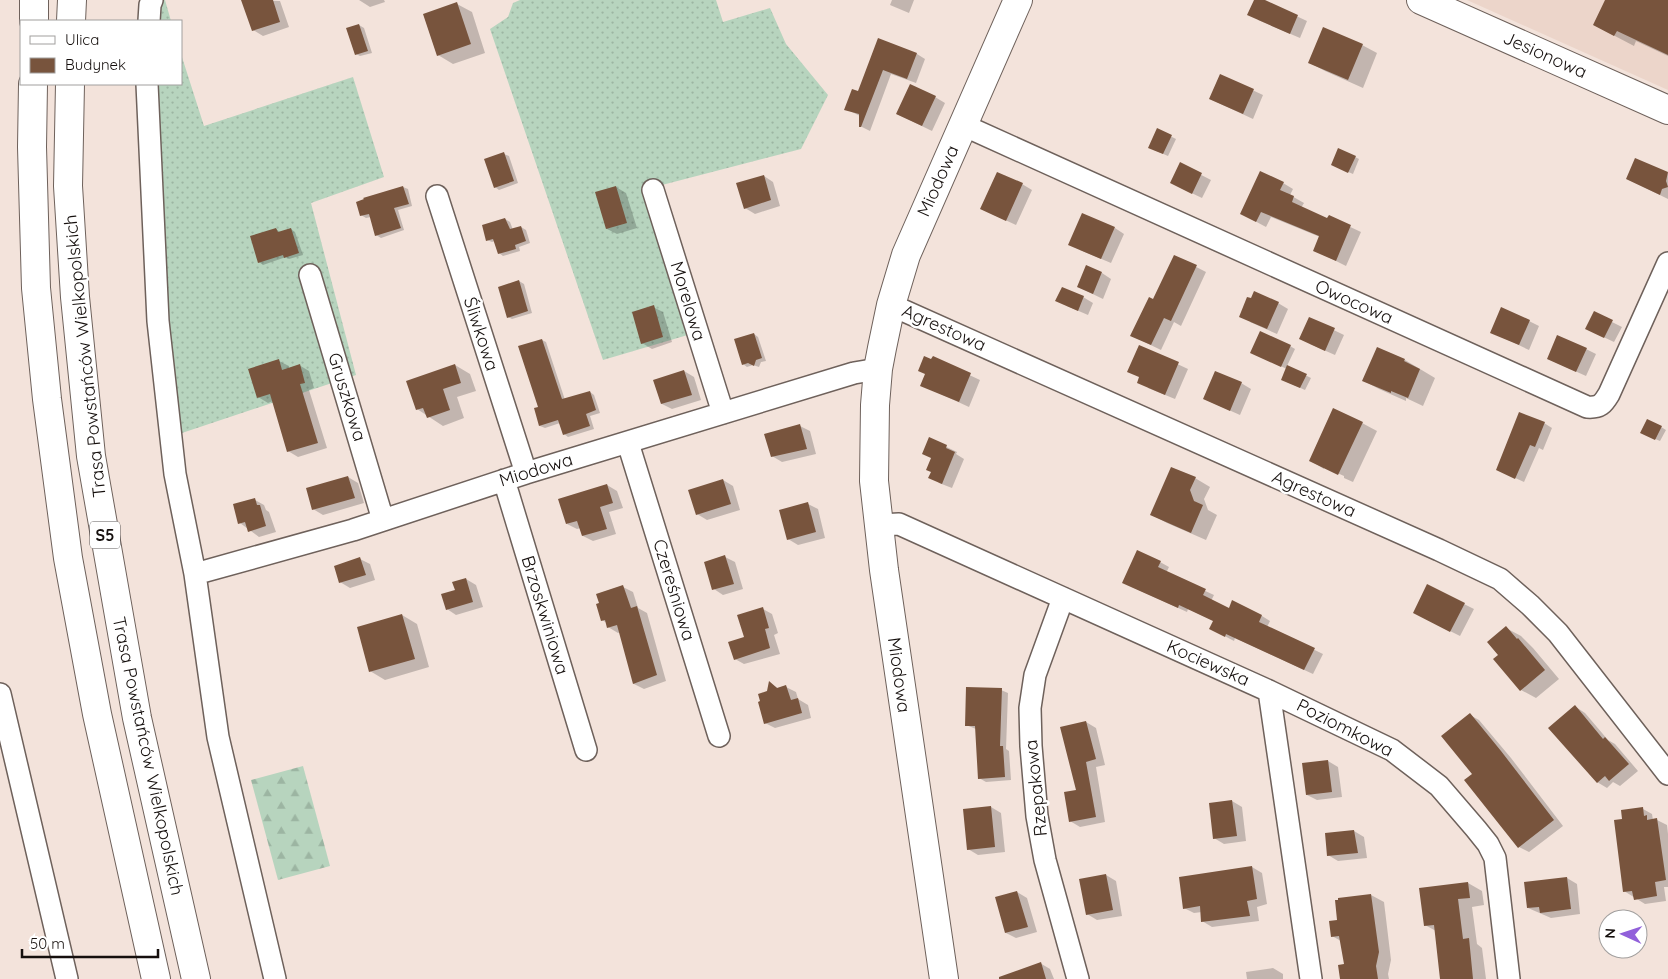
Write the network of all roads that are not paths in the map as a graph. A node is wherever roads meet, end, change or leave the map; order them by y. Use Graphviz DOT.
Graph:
graph roads {
  1 [pos="34,0"];
  2 [pos="72,0"];
  3 [pos="152,0"];
  4 [pos="1018,0"];
  5 [pos="1421,0"];
  6 [pos="34,20"];
  7 [pos="71,20"];
  8 [pos="149,20"];
  9 [pos="33,85"];
  10 [pos="70,85"];
  11 [pos="148,85"];
  12 [pos="1668,110"];
  13 [pos="963,125"];
  14 [pos="653,190"];
  15 [pos="437,196"];
  16 [pos="1668,262"];
  17 [pos="310,275"];
  18 [pos="891,305"];
  19 [pos="878,369"];
  20 [pos="723,413"];
  21 [pos="628,443"];
  22 [pos="526,473"];
  23 [pos="504,480"];
  24 [pos="384,520"];
  25 [pos="880,525"];
  26 [pos="195,574"];
  27 [pos="1063,598"];
  28 [pos="1269,691"];
  29 [pos="0,694"];
  30 [pos="720,736"];
  31 [pos="586,750"];
  32 [pos="1668,774"];
  33 [pos="67,979"];
  34 [pos="156,979"];
  35 [pos="196,979"];
  36 [pos="275,979"];
  37 [pos="944,979"];
  38 [pos="1078,979"];
  39 [pos="1310,979"];
  40 [pos="1509,979"];
  1 -- 6 [label="main road"];
  2 -- 7 [label="main road"];
  3 -- 8 [label="street"];
  4 -- 13 [label="main road, Miodowa"];
  5 -- 12 [label="main road, Jesionowa"];
  9 -- 34 [label="main road, Trasa Powstańców Wielkopolskich / S5"];
  10 -- 35 [label="main road, Trasa Powstańców Wielkopolskich / S5"];
  11 -- 26 [label="street"];
  13 -- 16 [label="street, Owocowa"];
  13 -- 18 [label="main road, Miodowa"];
  14 -- 20 [label="street, Morelowa"];
  15 -- 22 [label="street, Śliwkowa"];
  17 -- 24 [label="street, Gruszkowa"];
  18 -- 19 [label="main road, Miodowa"];
  18 -- 32 [label="street, Agrestowa"];
  19 -- 20 [label="street, Miodowa"];
  19 -- 25 [label="main road, Miodowa"];
  20 -- 21 [label="street, Miodowa"];
  21 -- 22 [label="street, Miodowa"];
  21 -- 30 [label="street, Czereśniowa"];
  22 -- 23 [label="street, Miodowa"];
  23 -- 24 [label="street, Miodowa"];
  23 -- 31 [label="street, Brzoskwiniowa"];
  24 -- 26 [label="street, Miodowa"];
  25 -- 27 [label="street, Kociewska"];
  25 -- 37 [label="main road, Miodowa"];
  26 -- 36 [label="street"];
  27 -- 28 [label="street, Kociewska"];
  27 -- 38 [label="street, Rzepakowa"];
  28 -- 39 [label="street, Kociewska"];
  28 -- 40 [label="street, Poziomkowa"];
  29 -- 33 [label="street"];
}
